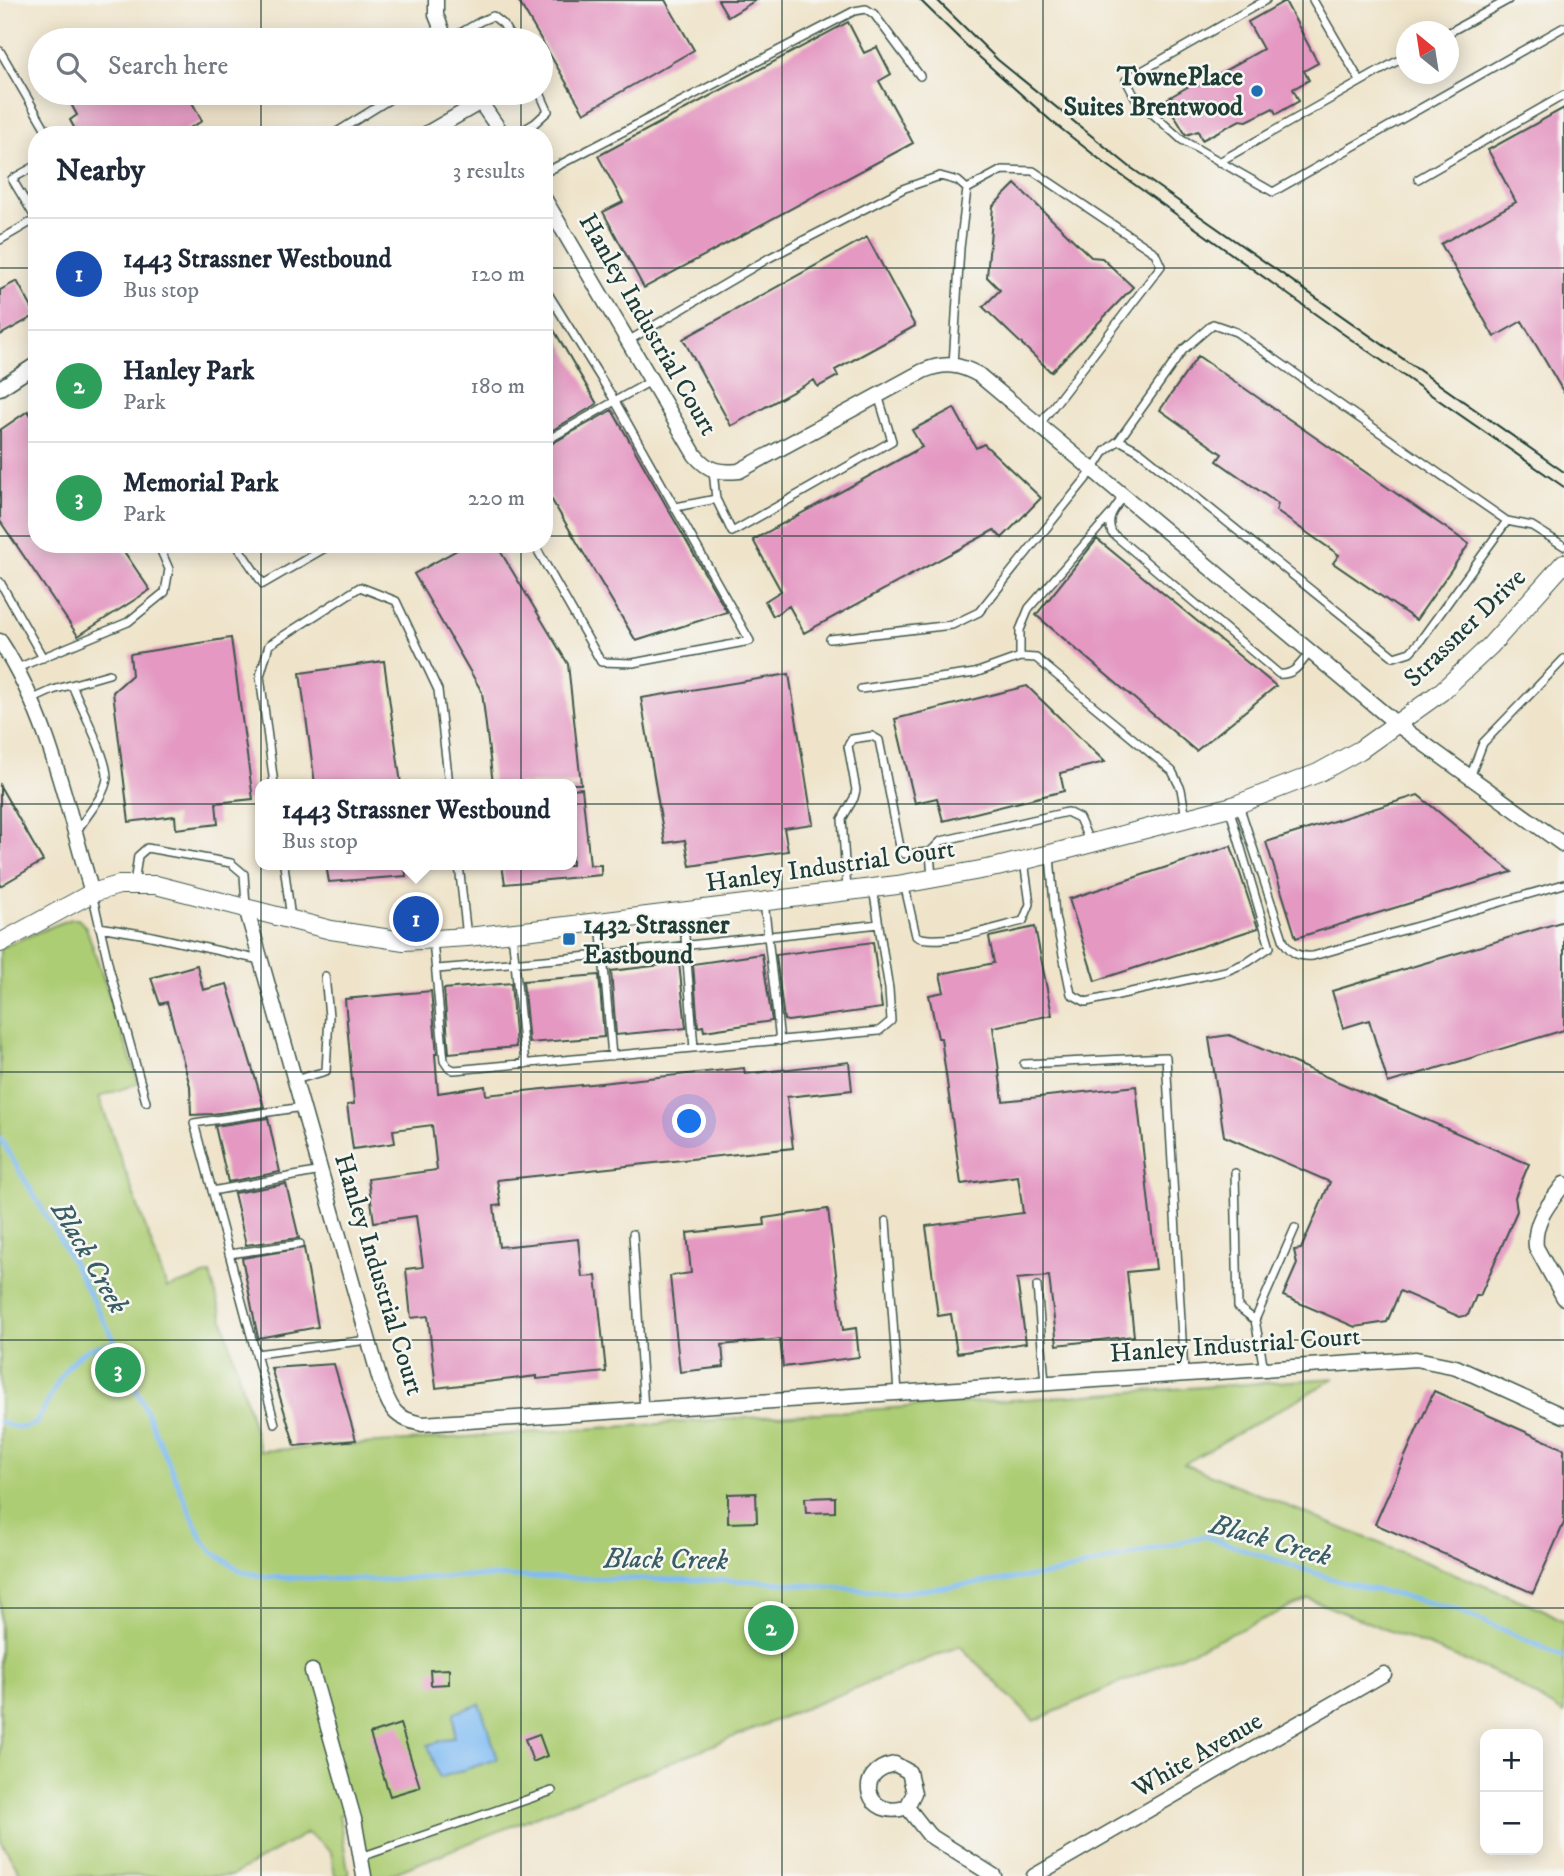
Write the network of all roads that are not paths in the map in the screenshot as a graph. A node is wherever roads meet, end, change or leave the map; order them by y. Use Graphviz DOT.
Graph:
graph roads {
  1 [pos="436,0"];
  2 [pos="1266,0"];
  3 [pos="1313,0"];
  4 [pos="1508,0"];
  5 [pos="1459,27"];
  6 [pos="1564,27"];
  7 [pos="442,28"];
  8 [pos="470,28"];
  9 [pos="505,28"];
  10 [pos="0,51"];
  11 [pos="1396,61"];
  12 [pos="920,76"];
  13 [pos="1360,81"];
  14 [pos="1564,95"];
  15 [pos="28,99"];
  16 [pos="32,105"];
  17 [pos="380,105"];
  18 [pos="469,105"];
  19 [pos="481,105"];
  20 [pos="545,105"];
  21 [pos="44,126"];
  22 [pos="347,126"];
  23 [pos="448,126"];
  24 [pos="496,126"];
  25 [pos="530,126"];
  26 [pos="1219,162"];
  27 [pos="553,168"];
  28 [pos="28,170"];
  29 [pos="1418,179"];
  30 [pos="967,189"];
  31 [pos="28,206"];
  32 [pos="553,213"];
  33 [pos="28,224"];
  34 [pos="0,240"];
  35 [pos="553,301"];
  36 [pos="628,341"];
  37 [pos="953,365"];
  38 [pos="28,370"];
  39 [pos="651,380"];
  40 [pos="0,388"];
  41 [pos="878,395"];
  42 [pos="615,401"];
  43 [pos="1039,425"];
  44 [pos="553,437"];
  45 [pos="1119,440"];
  46 [pos="1093,470"];
  47 [pos="713,471"];
  48 [pos="1124,496"];
  49 [pos="716,499"];
  50 [pos="676,507"];
  51 [pos="1110,514"];
  52 [pos="1507,521"];
  53 [pos="1564,546"];
  54 [pos="162,553"];
  55 [pos="242,553"];
  56 [pos="316,553"];
  57 [pos="539,553"];
  58 [pos="1564,563"];
  59 [pos="0,582"];
  60 [pos="830,639"];
  61 [pos="0,641"];
  62 [pos="1310,652"];
  63 [pos="43,657"];
  64 [pos="1020,657"];
  65 [pos="1564,659"];
  66 [pos="15,669"];
  67 [pos="109,674"];
  68 [pos="72,685"];
  69 [pos="861,689"];
  70 [pos="30,701"];
  71 [pos="1398,725"];
  72 [pos="1470,777"];
  73 [pos="273,779"];
  74 [pos="448,779"];
  75 [pos="1234,805"];
  76 [pos="1186,819"];
  77 [pos="75,834"];
  78 [pos="1090,844"];
  79 [pos="1564,845"];
  80 [pos="930,852"];
  81 [pos="1049,854"];
  82 [pos="1024,860"];
  83 [pos="285,870"];
  84 [pos="460,870"];
  85 [pos="932,878"];
  86 [pos="904,883"];
  87 [pos="134,884"];
  88 [pos="1564,884"];
  89 [pos="873,888"];
  90 [pos="847,891"];
  91 [pos="92,893"];
  92 [pos="764,901"];
  93 [pos="246,908"];
  94 [pos="683,911"];
  95 [pos="291,919"];
  96 [pos="600,921"];
  97 [pos="878,924"];
  98 [pos="100,927"];
  99 [pos="512,932"];
  100 [pos="769,935"];
  101 [pos="467,937"];
  102 [pos="433,940"];
  103 [pos="0,943"];
  104 [pos="684,945"];
  105 [pos="602,955"];
  106 [pos="261,961"];
  107 [pos="516,962"];
  108 [pos="437,969"];
  109 [pos="325,976"];
  110 [pos="780,1041"];
  111 [pos="694,1048"];
  112 [pos="612,1056"];
  113 [pos="525,1064"];
  114 [pos="1024,1064"];
  115 [pos="295,1080"];
  116 [pos="146,1102"];
  117 [pos="303,1107"];
  118 [pos="321,1171"];
  119 [pos="1234,1173"];
  120 [pos="1564,1184"];
  121 [pos="212,1191"];
  122 [pos="886,1221"];
  123 [pos="1295,1228"];
  124 [pos="633,1234"];
  125 [pos="300,1244"];
  126 [pos="229,1254"];
  127 [pos="1037,1286"];
  128 [pos="1564,1298"];
  129 [pos="1255,1320"];
  130 [pos="369,1340"];
  131 [pos="256,1354"];
  132 [pos="1264,1369"];
  133 [pos="1184,1374"];
  134 [pos="1045,1383"];
  135 [pos="898,1393"];
  136 [pos="644,1410"];
  137 [pos="1564,1416"];
  138 [pos="275,1424"];
  139 [pos="312,1671"];
  140 [pos="1384,1674"];
  141 [pos="552,1791"];
  142 [pos="907,1807"];
  143 [pos="361,1857"];
  144 [pos="364,1876"];
  145 [pos="994,1876"];
  146 [pos="1034,1876"];
  1 -- 7 [label="street"];
  2 -- 26 [label="lane"];
  3 -- 13 [label="lane"];
  4 -- 5 [label="lane"];
  6 -- 26 [label="lane"];
  8 -- 9 [label="lane"];
  10 -- 15 [label="lane"];
  11 -- 13 [label="lane"];
  12 -- 27 [label="lane"];
  13 -- 26 [label="lane"];
  14 -- 29 [label="lane"];
  16 -- 21 [label="lane"];
  17 -- 22 [label="lane"];
  18 -- 23 [label="street"];
  19 -- 24 [label="street"];
  20 -- 25 [label="lane"];
  28 -- 31 [label="lane"];
  30 -- 36 [label="lane"];
  30 -- 37 [label="lane"];
  30 -- 43 [label="lane"];
  32 -- 36 [label="street, Hanley Industrial Court"];
  33 -- 34 [label="lane"];
  35 -- 42 [label="lane"];
  36 -- 39 [label="street, Hanley Industrial Court"];
  37 -- 41 [label="street, Hanley Industrial Court"];
  37 -- 43 [label="street"];
  38 -- 40 [label="street"];
  39 -- 42 [label="lane"];
  39 -- 47 [label="street, Hanley Industrial Court"];
  41 -- 47 [label="street, Hanley Industrial Court"];
  41 -- 49 [label="lane"];
  42 -- 44 [label="lane"];
  42 -- 50 [label="lane"];
  43 -- 46 [label="street"];
  45 -- 46 [label="lane"];
  45 -- 52 [label="lane"];
  45 -- 52 [label="lane"];
  46 -- 48 [label="street"];
  46 -- 60 [label="lane"];
  47 -- 49 [label="lane"];
  48 -- 51 [label="lane"];
  48 -- 62 [label="street"];
  49 -- 50 [label="lane"];
  50 -- 57 [label="lane"];
  51 -- 62 [label="lane"];
  51 -- 64 [label="lane"];
  52 -- 53 [label="lane"];
  54 -- 63 [label="lane"];
  55 -- 56 [label="lane"];
  58 -- 71 [label="street, Strassner Drive"];
  59 -- 63 [label="lane"];
  61 -- 66 [label="street"];
  62 -- 71 [label="street"];
  63 -- 66 [label="lane"];
  64 -- 69 [label="lane"];
  64 -- 76 [label="lane"];
  65 -- 72 [label="lane"];
  66 -- 70 [label="street"];
  67 -- 68 [label="lane"];
  68 -- 70 [label="lane"];
  68 -- 77 [label="lane"];
  70 -- 77 [label="street"];
  71 -- 72 [label="street"];
  71 -- 75 [label="street, Hanley Industrial Court"];
  72 -- 79 [label="street"];
  73 -- 74 [label="lane"];
  75 -- 76 [label="street, Hanley Industrial Court"];
  75 -- 81 [label="lane"];
  75 -- 88 [label="lane"];
  76 -- 78 [label="street, Hanley Industrial Court"];
  77 -- 91 [label="street"];
  78 -- 80 [label="lane"];
  78 -- 81 [label="street, Hanley Industrial Court"];
  80 -- 85 [label="lane"];
  80 -- 90 [label="lane"];
  81 -- 82 [label="street, Hanley Industrial Court"];
  82 -- 85 [label="street, Hanley Industrial Court"];
  82 -- 86 [label="lane"];
  83 -- 95 [label="lane"];
  84 -- 101 [label="lane"];
  85 -- 86 [label="street, Hanley Industrial Court"];
  86 -- 89 [label="street, Hanley Industrial Court"];
  87 -- 91 [label="street, Hanley Industrial Court"];
  87 -- 93 [label="street, Hanley Industrial Court"];
  87 -- 93 [label="lane"];
  89 -- 90 [label="street, Hanley Industrial Court"];
  89 -- 97 [label="lane"];
  90 -- 92 [label="street, Hanley Industrial Court"];
  91 -- 98 [label="lane"];
  91 -- 103 [label="street"];
  92 -- 94 [label="street, Hanley Industrial Court"];
  92 -- 100 [label="lane"];
  93 -- 95 [label="street, Hanley Industrial Court"];
  93 -- 106 [label="street, Hanley Industrial Court"];
  94 -- 96 [label="street, Hanley Industrial Court"];
  94 -- 104 [label="lane"];
  95 -- 102 [label="street, Hanley Industrial Court"];
  96 -- 99 [label="street, Hanley Industrial Court"];
  96 -- 105 [label="lane"];
  97 -- 100 [label="lane"];
  97 -- 110 [label="lane"];
  98 -- 106 [label="lane"];
  98 -- 116 [label="lane"];
  99 -- 101 [label="street, Hanley Industrial Court"];
  99 -- 107 [label="lane"];
  100 -- 104 [label="lane"];
  100 -- 110 [label="lane"];
  101 -- 102 [label="street, Hanley Industrial Court"];
  102 -- 108 [label="lane"];
  104 -- 105 [label="lane"];
  104 -- 111 [label="lane"];
  105 -- 107 [label="lane"];
  105 -- 112 [label="lane"];
  106 -- 115 [label="street, Hanley Industrial Court"];
  107 -- 108 [label="lane"];
  107 -- 113 [label="lane"];
  108 -- 113 [label="lane"];
  109 -- 115 [label="lane"];
  110 -- 111 [label="lane"];
  111 -- 112 [label="lane"];
  112 -- 113 [label="lane"];
  114 -- 133 [label="lane"];
  115 -- 117 [label="street, Hanley Industrial Court"];
  117 -- 118 [label="street, Hanley Industrial Court"];
  117 -- 121 [label="lane"];
  118 -- 121 [label="lane"];
  118 -- 130 [label="street, Hanley Industrial Court"];
  119 -- 129 [label="lane"];
  120 -- 128 [label="street"];
  121 -- 126 [label="lane"];
  122 -- 135 [label="lane"];
  123 -- 129 [label="lane"];
  124 -- 136 [label="lane"];
  125 -- 126 [label="lane"];
  126 -- 131 [label="lane"];
  127 -- 134 [label="lane"];
  129 -- 132 [label="lane"];
  130 -- 131 [label="lane"];
  130 -- 136 [label="street, Hanley Industrial Court"];
  131 -- 138 [label="lane"];
  132 -- 133 [label="street, Hanley Industrial Court"];
  132 -- 137 [label="street, Hanley Industrial Court"];
  133 -- 134 [label="street, Hanley Industrial Court"];
  134 -- 135 [label="street, Hanley Industrial Court"];
  135 -- 136 [label="street, Hanley Industrial Court"];
  139 -- 143 [label="street"];
  140 -- 146 [label="street, White Avenue"];
  141 -- 143 [label="lane"];
  142 -- 145 [label="street"];
  143 -- 144 [label="street"];
}
